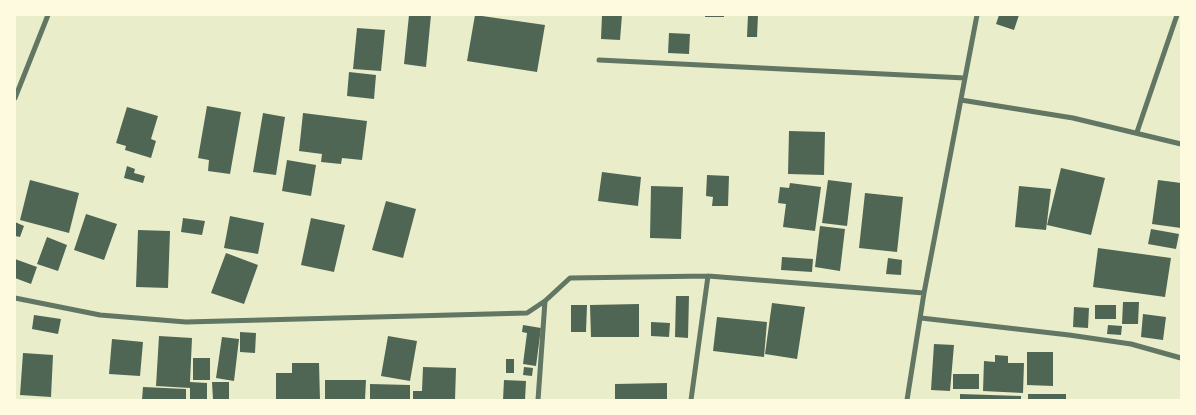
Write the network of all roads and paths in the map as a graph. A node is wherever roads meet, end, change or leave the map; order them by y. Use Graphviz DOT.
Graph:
graph roads {
  1 [pos="48,15"];
  2 [pos="977,15"];
  3 [pos="1177,15"];
  4 [pos="599,60"];
  5 [pos="965,78"];
  6 [pos="15,98"];
  7 [pos="961,100"];
  8 [pos="1137,132"];
  9 [pos="1181,144"];
  10 [pos="708,276"];
  11 [pos="924,293"];
  12 [pos="15,298"];
  13 [pos="545,301"];
  14 [pos="921,318"];
  15 [pos="1181,358"];
  16 [pos="538,400"];
  17 [pos="691,400"];
  18 [pos="907,400"];
  1 -- 6 [label="street"];
  2 -- 5 [label="street"];
  3 -- 8 [label="street"];
  4 -- 5 [label="street"];
  5 -- 7 [label="street"];
  7 -- 8 [label="street"];
  7 -- 11 [label="street"];
  8 -- 9 [label="street"];
  10 -- 11 [label="street"];
  10 -- 13 [label="street"];
  10 -- 17 [label="street"];
  11 -- 14 [label="street"];
  12 -- 13 [label="street"];
  13 -- 16 [label="street"];
  14 -- 15 [label="street"];
  14 -- 18 [label="street"];
}
